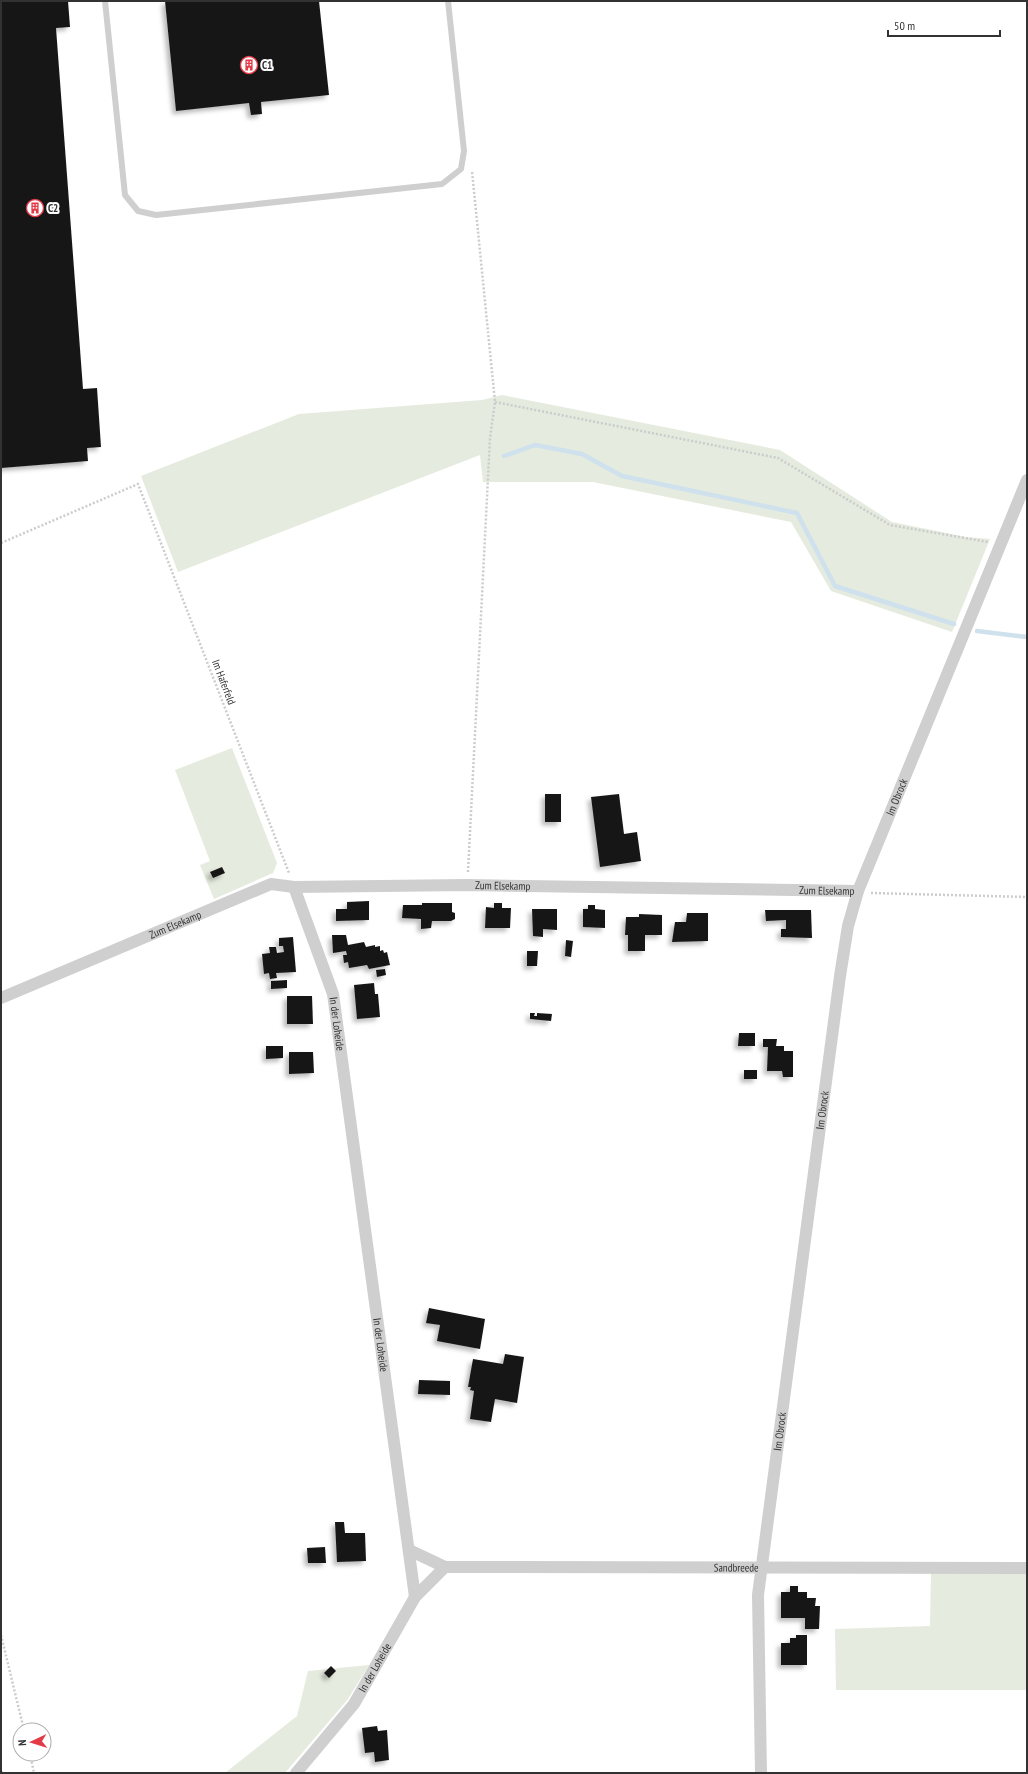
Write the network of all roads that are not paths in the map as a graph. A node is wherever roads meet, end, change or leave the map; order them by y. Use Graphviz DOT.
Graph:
graph roads {
  1 [pos="105,1"];
  2 [pos="448,1"];
  3 [pos="1027,480"];
  4 [pos="294,886"];
  5 [pos="858,891"];
  6 [pos="1,998"];
  7 [pos="409,1550"];
  8 [pos="444,1567"];
  9 [pos="762,1568"];
  10 [pos="1027,1568"];
  11 [pos="415,1597"];
  12 [pos="296,1773"];
  13 [pos="761,1773"];
  1 -- 2 [label="lane"];
  3 -- 5 [label="street, Im Obrock"];
  4 -- 5 [label="street, Zum Elsekamp"];
  4 -- 6 [label="street, Zum Elsekamp"];
  4 -- 7 [label="street, In der Loheide"];
  5 -- 9 [label="street, Im Obrock"];
  7 -- 8 [label="street, Sandbreede"];
  7 -- 11 [label="street, In der Loheide"];
  8 -- 9 [label="street, Sandbreede"];
  8 -- 11 [label="street"];
  9 -- 10 [label="street, Sandbreede"];
  9 -- 13 [label="street, Im Obrock"];
  11 -- 12 [label="street, In der Loheide"];
}
